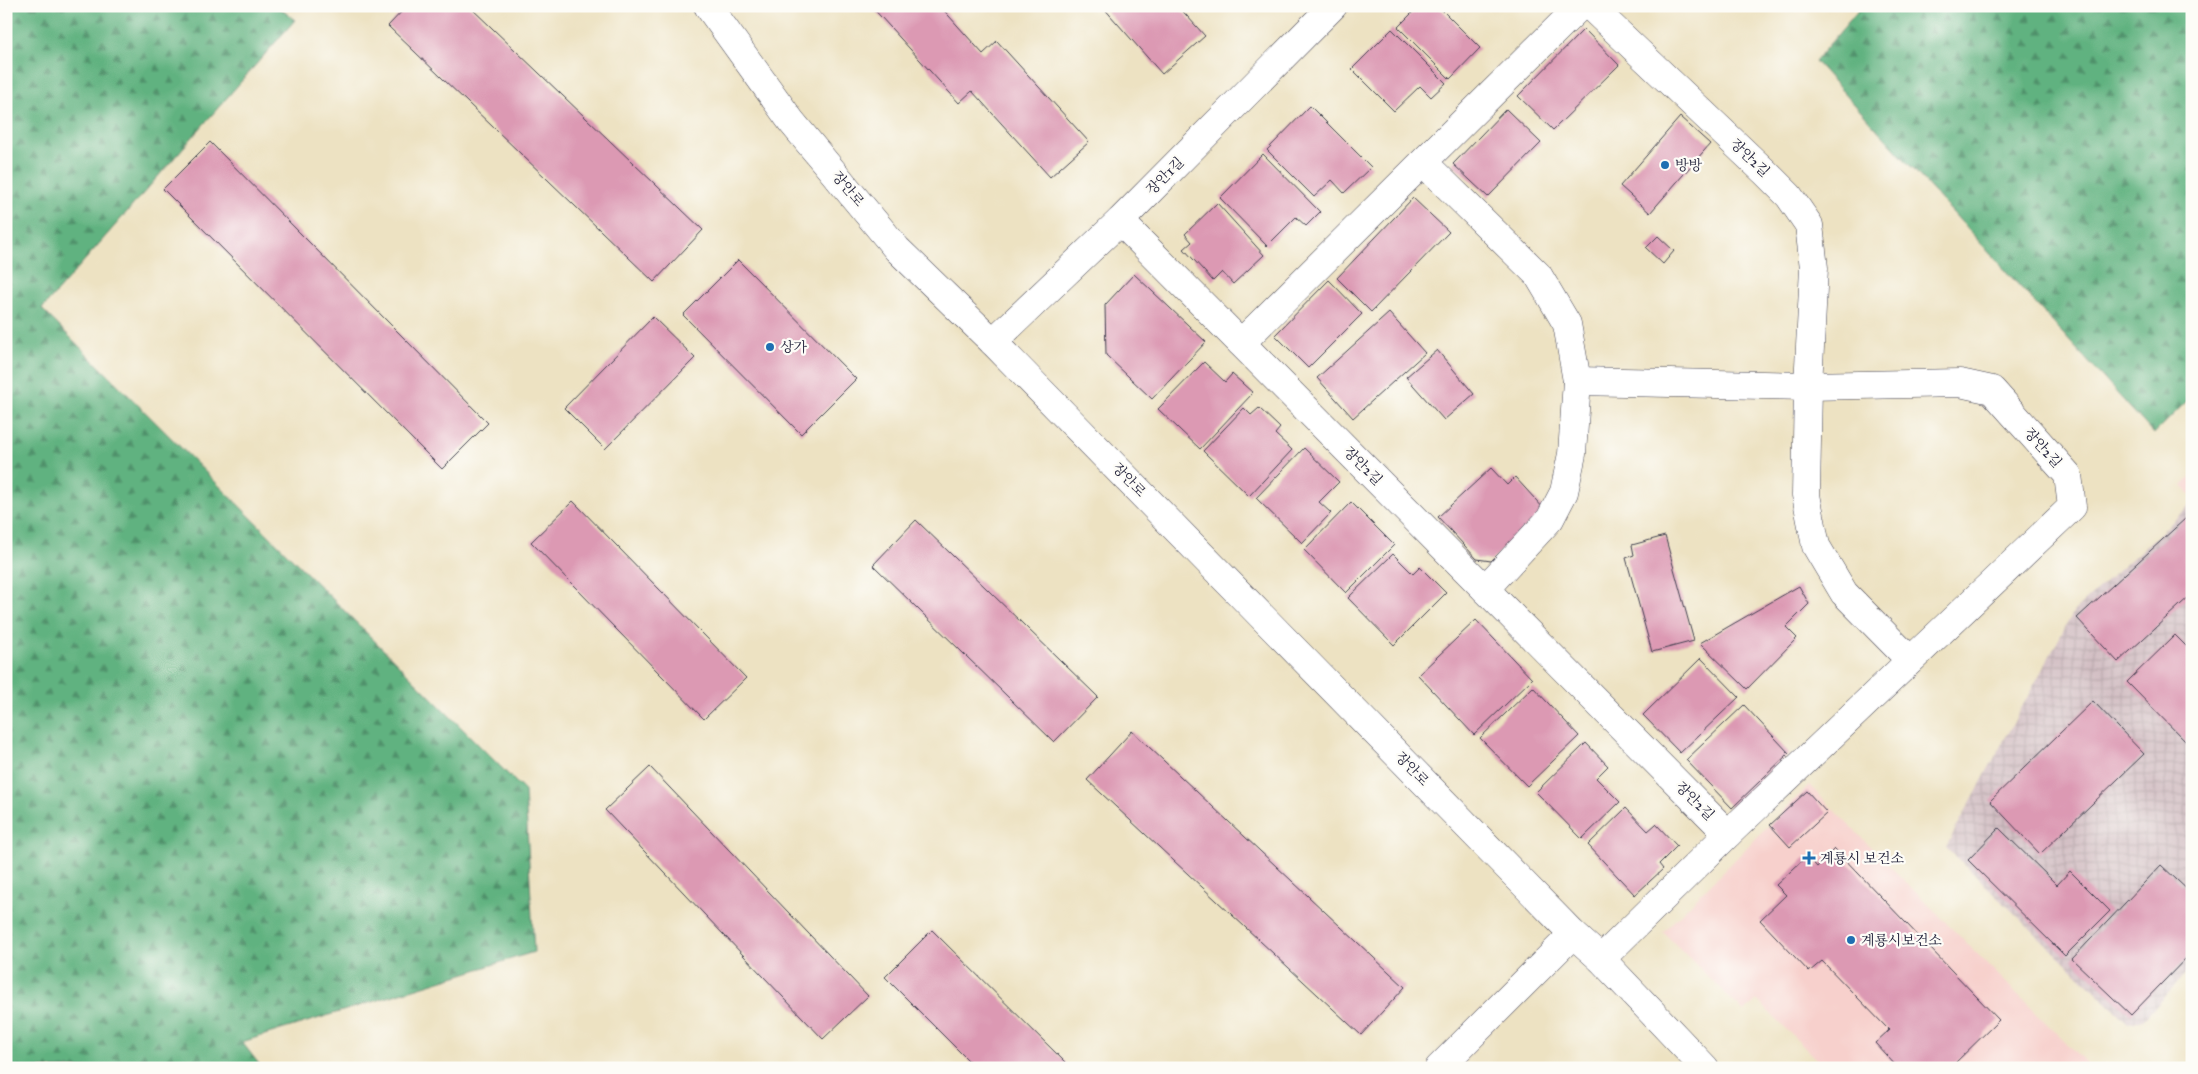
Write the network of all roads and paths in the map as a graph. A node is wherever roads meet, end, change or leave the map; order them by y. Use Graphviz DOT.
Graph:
graph roads {
  1 [pos="708,6"];
  2 [pos="1334,6"];
  3 [pos="1580,6"];
  4 [pos="1590,6"];
  5 [pos="1424,163"];
  6 [pos="1120,221"];
  7 [pos="993,342"];
  8 [pos="1241,343"];
  9 [pos="1577,381"];
  10 [pos="1808,386"];
  11 [pos="1485,589"];
  12 [pos="1910,660"];
  13 [pos="1728,834"];
  14 [pos="1573,934"];
  15 [pos="1601,959"];
  16 [pos="1439,1068"];
  17 [pos="1705,1068"];
  1 -- 7 [label="street, 장안로"];
  2 -- 6 [label="street, 장안1길"];
  3 -- 5 [label="street"];
  4 -- 10 [label="street, 장안2길"];
  5 -- 8 [label="street"];
  5 -- 9 [label="street"];
  6 -- 7 [label="street, 장안1길"];
  6 -- 8 [label="street, 장안2길"];
  7 -- 14 [label="street, 장안로"];
  8 -- 11 [label="street, 장안2길"];
  9 -- 10 [label="street, 장안2길"];
  9 -- 11 [label="street"];
  10 -- 12 [label="street, 장안2길"];
  10 -- 12 [label="street, 장안2길"];
  11 -- 13 [label="street, 장안2길"];
  12 -- 13 [label="street, 장안2길"];
  13 -- 15 [label="street"];
  14 -- 15 [label="street, 장안로"];
  14 -- 16 [label="street"];
  15 -- 17 [label="street, 장안로"];
}
